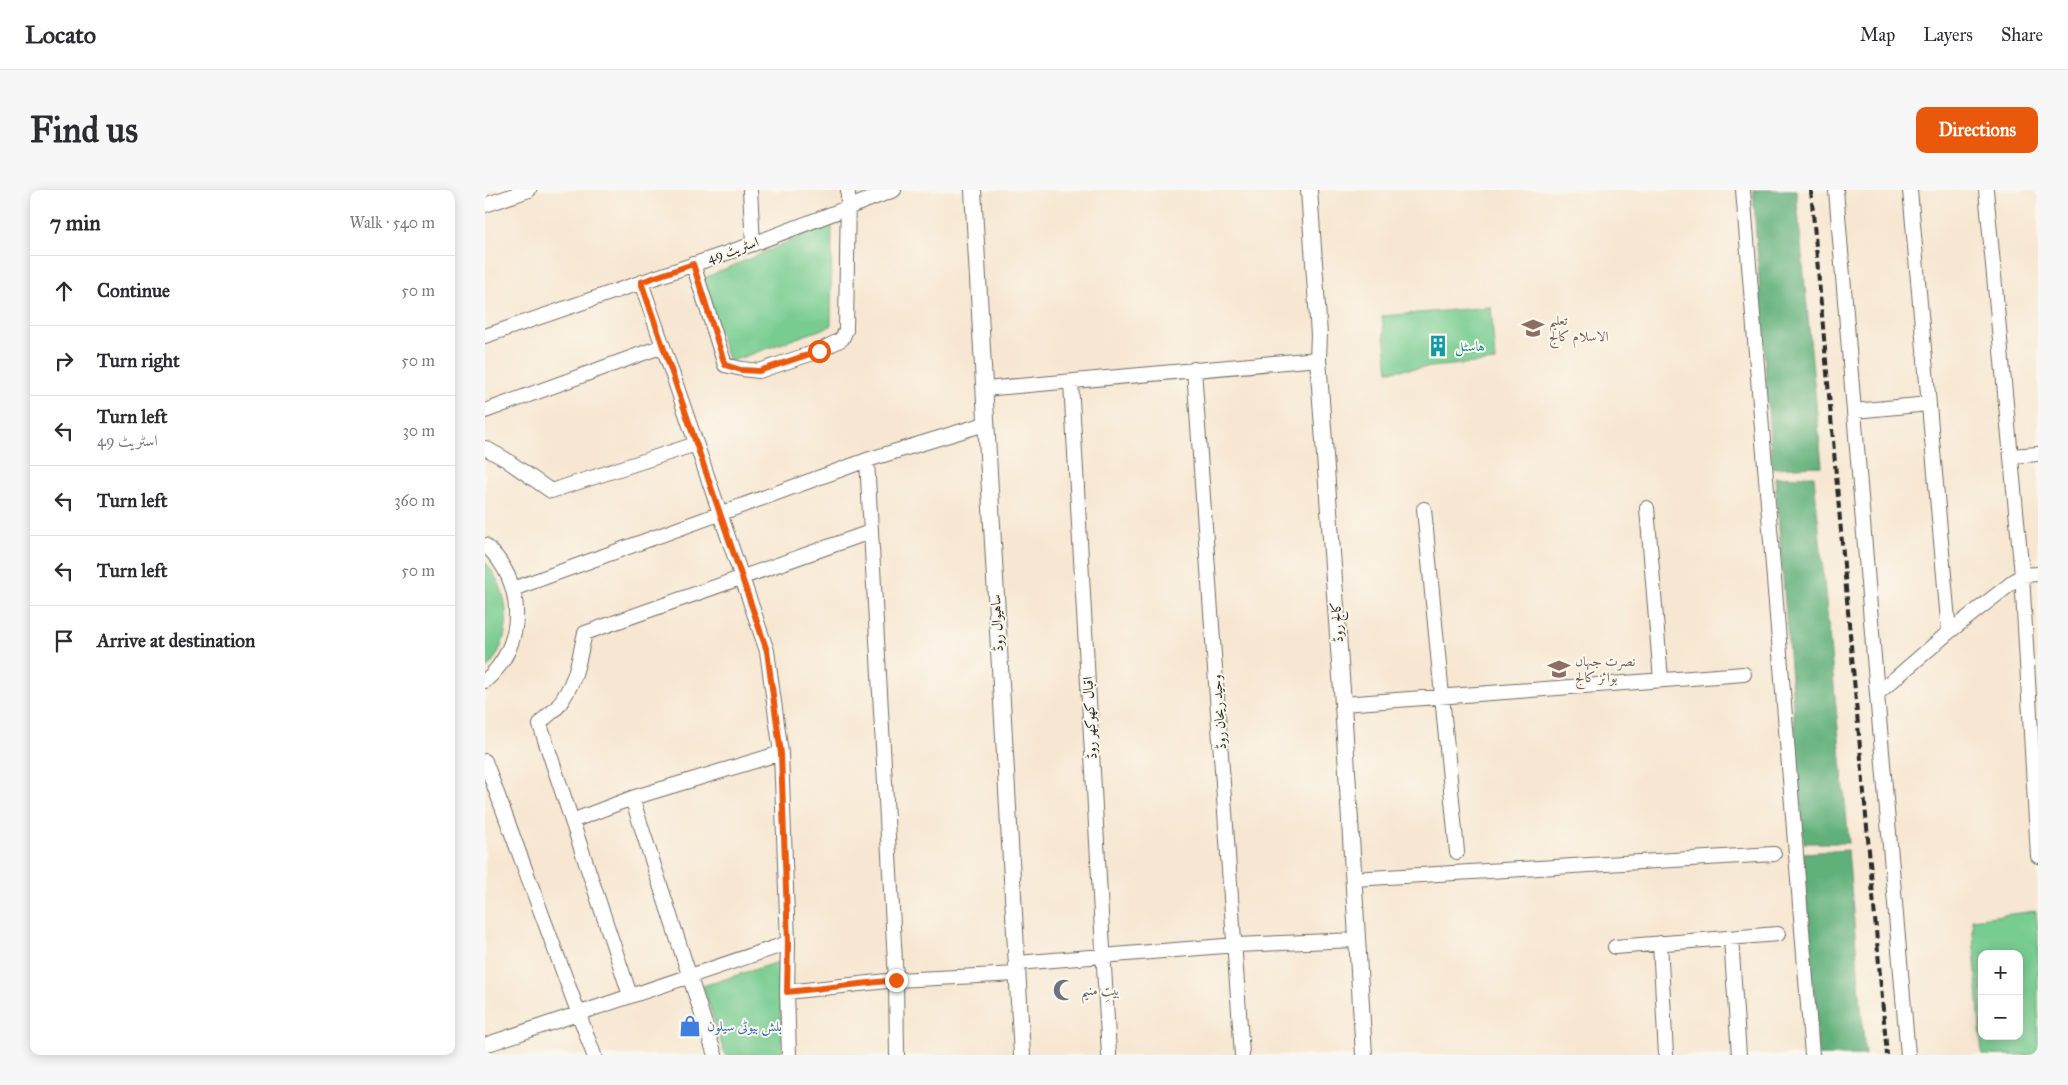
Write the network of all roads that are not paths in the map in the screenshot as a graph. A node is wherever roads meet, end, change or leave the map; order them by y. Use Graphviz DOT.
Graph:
graph roads {
  1 [pos="750,190"];
  2 [pos="847,190"];
  3 [pos="894,190"];
  4 [pos="973,190"];
  5 [pos="1309,190"];
  6 [pos="1743,190"];
  7 [pos="1836,190"];
  8 [pos="1909,190"];
  9 [pos="1986,190"];
  10 [pos="520,191"];
  11 [pos="485,206"];
  12 [pos="849,208"];
  13 [pos="753,244"];
  14 [pos="693,264"];
  15 [pos="641,282"];
  16 [pos="485,336"];
  17 [pos="663,346"];
  18 [pos="1318,358"];
  19 [pos="1194,369"];
  20 [pos="1071,382"];
  21 [pos="984,389"];
  22 [pos="1929,404"];
  23 [pos="485,411"];
  24 [pos="1854,411"];
  25 [pos="985,424"];
  26 [pos="696,444"];
  27 [pos="485,448"];
  28 [pos="2038,454"];
  29 [pos="2011,456"];
  30 [pos="867,460"];
  31 [pos="1647,508"];
  32 [pos="1424,509"];
  33 [pos="720,515"];
  34 [pos="870,532"];
  35 [pos="485,545"];
  36 [pos="2038,574"];
  37 [pos="2022,575"];
  38 [pos="743,578"];
  39 [pos="513,589"];
  40 [pos="1949,632"];
  41 [pos="1745,674"];
  42 [pos="1661,680"];
  43 [pos="485,682"];
  44 [pos="1877,694"];
  45 [pos="1442,697"];
  46 [pos="1343,704"];
  47 [pos="781,754"];
  48 [pos="485,761"];
  49 [pos="632,798"];
  50 [pos="572,821"];
  51 [pos="1457,852"];
  52 [pos="1774,854"];
  53 [pos="2038,856"];
  54 [pos="1353,879"];
  55 [pos="1778,934"];
  56 [pos="1731,938"];
  57 [pos="1356,940"];
  58 [pos="788,943"];
  59 [pos="1660,943"];
  60 [pos="1236,945"];
  61 [pos="1615,947"];
  62 [pos="1104,956"];
  63 [pos="1017,968"];
  64 [pos="688,976"];
  65 [pos="896,980"];
  66 [pos="787,992"];
  67 [pos="630,995"];
  68 [pos="579,1012"];
  69 [pos="485,1045"];
  70 [pos="594,1055"];
  71 [pos="715,1055"];
  72 [pos="789,1055"];
  73 [pos="897,1055"];
  74 [pos="1022,1055"];
  75 [pos="1109,1055"];
  76 [pos="1242,1055"];
  77 [pos="1364,1055"];
  78 [pos="1666,1055"];
  79 [pos="1739,1055"];
  80 [pos="1812,1055"];
  81 [pos="1909,1055"];
  1 -- 13 [label="street"];
  2 -- 12 [label="street"];
  3 -- 12 [label="street, اسٹریٹ 49"];
  4 -- 21 [label="main road, ساہیوال روڈ"];
  5 -- 18 [label="main road, کالج روڈ"];
  6 -- 80 [label="street"];
  7 -- 24 [label="street"];
  8 -- 22 [label="street"];
  9 -- 29 [label="street"];
  10 -- 11 [label="street"];
  12 -- 13 [label="street, اسٹریٹ 49"];
  12 -- 14 [label="street"];
  13 -- 14 [label="street, اسٹریٹ 49"];
  14 -- 15 [label="street, اسٹریٹ 49"];
  15 -- 16 [label="street, اسٹریٹ 49"];
  15 -- 17 [label="street"];
  17 -- 23 [label="street"];
  17 -- 26 [label="street"];
  18 -- 19 [label="street"];
  18 -- 46 [label="main road, کالج روڈ"];
  19 -- 20 [label="street"];
  19 -- 60 [label="street, وحید ریحان روڈ"];
  20 -- 21 [label="street"];
  20 -- 62 [label="street, اقبال کھوکھر روڈ"];
  21 -- 25 [label="main road, ساہیوال روڈ"];
  22 -- 24 [label="street"];
  22 -- 40 [label="street"];
  24 -- 44 [label="street"];
  25 -- 30 [label="street"];
  25 -- 63 [label="main road, ساہیوال روڈ"];
  26 -- 27 [label="street"];
  26 -- 33 [label="street"];
  28 -- 29 [label="street"];
  29 -- 37 [label="street"];
  30 -- 33 [label="street"];
  30 -- 34 [label="street"];
  31 -- 42 [label="street"];
  32 -- 45 [label="street"];
  33 -- 38 [label="street"];
  33 -- 39 [label="street"];
  34 -- 38 [label="street"];
  34 -- 65 [label="street"];
  35 -- 39 [label="street"];
  36 -- 37 [label="street"];
  37 -- 40 [label="street"];
  37 -- 53 [label="street"];
  38 -- 47 [label="street"];
  38 -- 50 [label="street"];
  39 -- 43 [label="street"];
  40 -- 44 [label="street"];
  41 -- 42 [label="street"];
  42 -- 45 [label="street"];
  44 -- 81 [label="street"];
  45 -- 46 [label="street"];
  45 -- 51 [label="street"];
  46 -- 54 [label="main road, کالج روڈ"];
  47 -- 49 [label="street"];
  47 -- 58 [label="street"];
  48 -- 68 [label="street"];
  49 -- 50 [label="street"];
  49 -- 64 [label="street"];
  50 -- 67 [label="street"];
  52 -- 54 [label="street"];
  54 -- 57 [label="main road, کالج روڈ"];
  55 -- 56 [label="street"];
  56 -- 59 [label="street"];
  56 -- 79 [label="street"];
  57 -- 60 [label="street"];
  57 -- 77 [label="main road, کالج روڈ"];
  58 -- 64 [label="street"];
  58 -- 66 [label="street"];
  59 -- 61 [label="street"];
  59 -- 78 [label="street"];
  60 -- 62 [label="street"];
  60 -- 76 [label="street, وحید ریحان روڈ"];
  62 -- 63 [label="street"];
  62 -- 75 [label="street, اقبال کھوکھر روڈ"];
  63 -- 65 [label="street"];
  63 -- 74 [label="main road, ساہیوال روڈ"];
  64 -- 67 [label="street"];
  64 -- 71 [label="street"];
  65 -- 66 [label="street"];
  65 -- 73 [label="street"];
  66 -- 72 [label="street"];
  67 -- 68 [label="street"];
  68 -- 69 [label="street"];
  68 -- 70 [label="street"];
}
